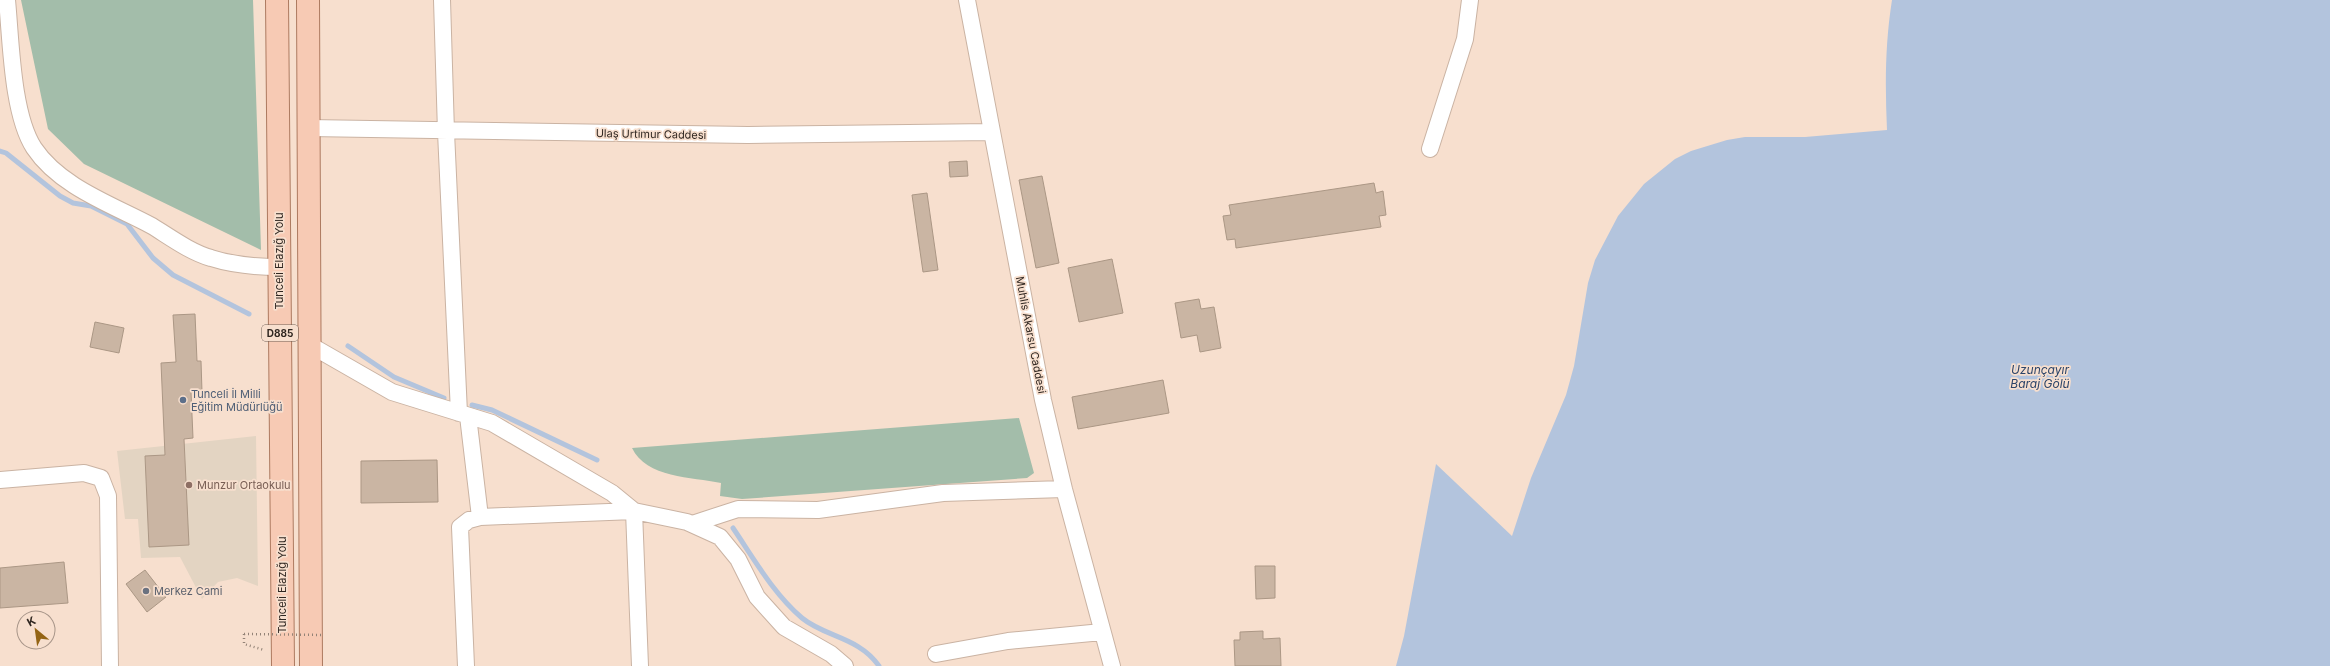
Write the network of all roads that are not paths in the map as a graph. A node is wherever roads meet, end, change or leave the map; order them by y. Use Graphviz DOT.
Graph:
graph roads {
  1 [pos="7,0"];
  2 [pos="277,0"];
  3 [pos="308,0"];
  4 [pos="442,0"];
  5 [pos="968,0"];
  6 [pos="1470,0"];
  7 [pos="309,128"];
  8 [pos="446,132"];
  9 [pos="992,132"];
  10 [pos="1430,149"];
  11 [pos="280,267"];
  12 [pos="310,345"];
  13 [pos="464,414"];
  14 [pos="0,480"];
  15 [pos="1064,489"];
  16 [pos="634,511"];
  17 [pos="480,517"];
  18 [pos="692,524"];
  19 [pos="1102,632"];
  20 [pos="936,654"];
  21 [pos="110,666"];
  22 [pos="283,666"];
  23 [pos="311,666"];
  24 [pos="466,666"];
  25 [pos="640,666"];
  26 [pos="845,666"];
  27 [pos="1112,666"];
  1 -- 11 [label="street"];
  2 -- 11 [label="main road, Tunceli Elazığ Yolu / D885"];
  3 -- 7 [label="main road, D885"];
  4 -- 8 [label="street"];
  5 -- 9 [label="street, Muhlis Akarsu Caddesi"];
  6 -- 10 [label="street"];
  7 -- 8 [label="street, Ulaş Urtimur Caddesi"];
  7 -- 12 [label="main road, D885"];
  8 -- 9 [label="street, Ulaş Urtimur Caddesi"];
  8 -- 13 [label="street"];
  9 -- 15 [label="street, Muhlis Akarsu Caddesi"];
  11 -- 22 [label="main road, Tunceli Elazığ Yolu / D885"];
  12 -- 13 [label="street"];
  12 -- 23 [label="main road, D885"];
  13 -- 16 [label="street"];
  13 -- 17 [label="street"];
  14 -- 21 [label="street"];
  15 -- 18 [label="street"];
  15 -- 19 [label="street, Muhlis Akarsu Caddesi"];
  16 -- 17 [label="street"];
  16 -- 18 [label="street"];
  16 -- 25 [label="street"];
  17 -- 24 [label="street"];
  18 -- 26 [label="street"];
  19 -- 20 [label="street"];
  19 -- 27 [label="street, Muhlis Akarsu Caddesi"];
}
